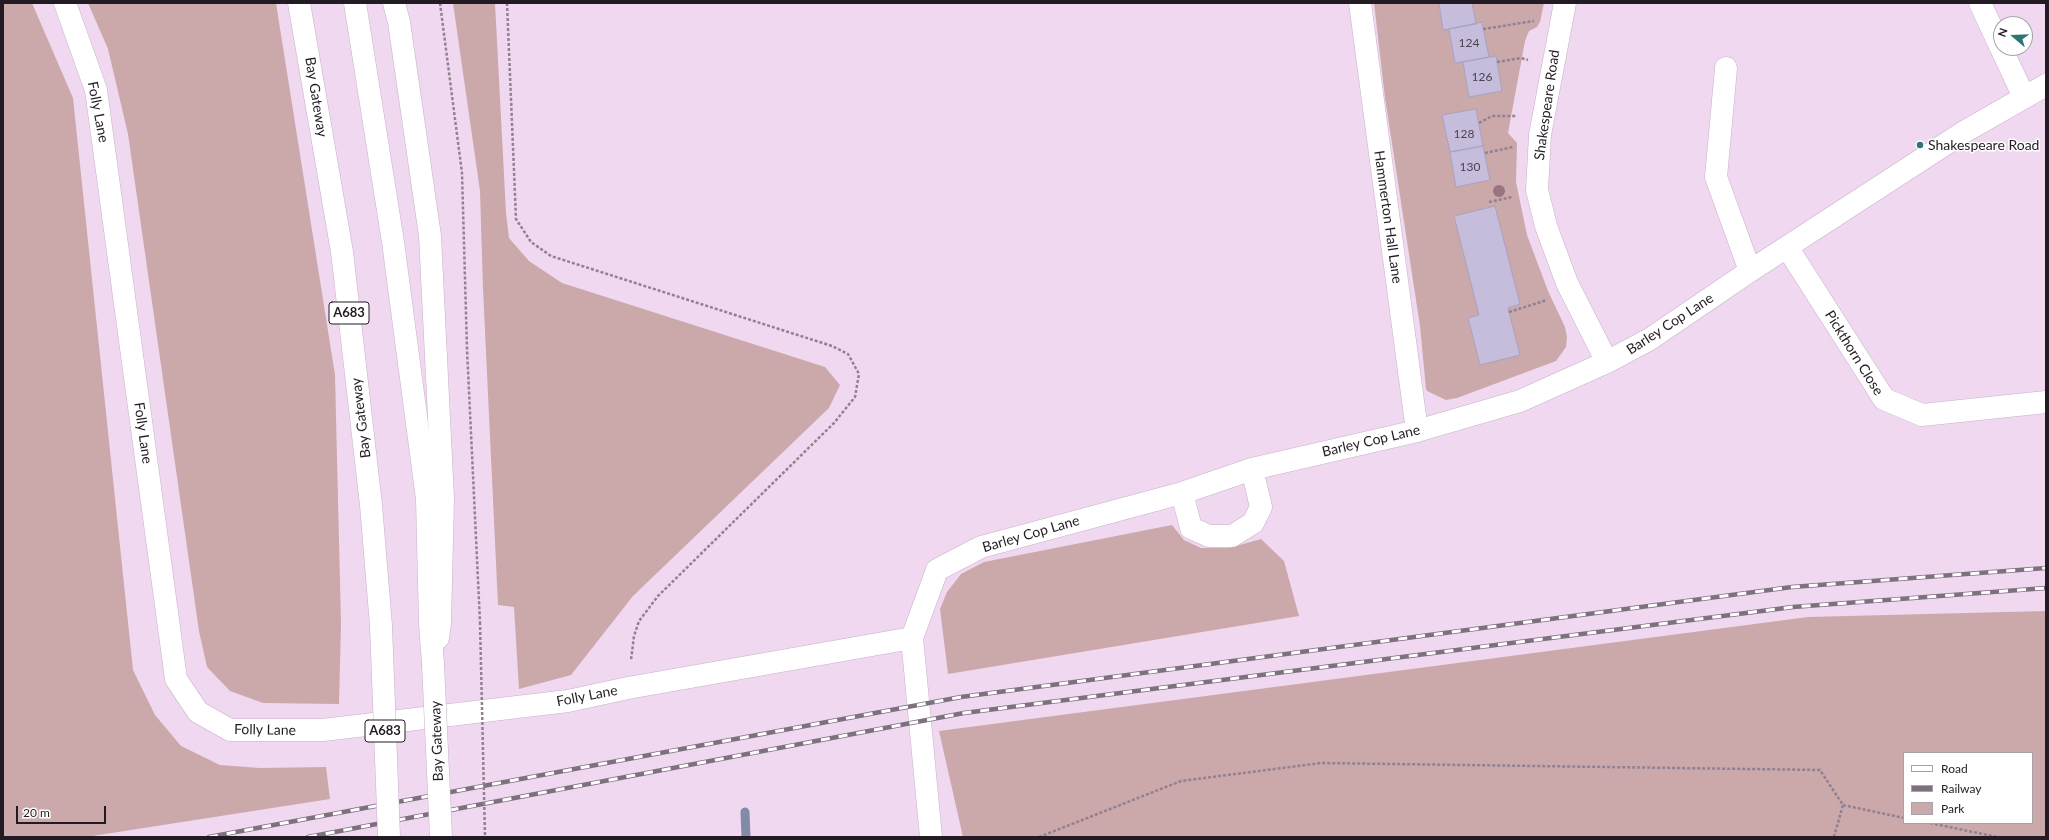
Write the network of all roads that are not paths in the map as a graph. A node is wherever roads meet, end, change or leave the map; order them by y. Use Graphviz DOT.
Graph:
graph roads {
  1 [pos="65,3"];
  2 [pos="299,3"];
  3 [pos="354,3"];
  4 [pos="394,3"];
  5 [pos="1360,3"];
  6 [pos="1565,3"];
  7 [pos="1980,3"];
  8 [pos="1993,31"];
  9 [pos="2005,56"];
  10 [pos="1726,68"];
  11 [pos="2046,85"];
  12 [pos="2024,97"];
  13 [pos="1787,247"];
  14 [pos="1750,271"];
  15 [pos="1607,362"];
  16 [pos="2046,402"];
  17 [pos="1417,431"];
  18 [pos="1252,469"];
  19 [pos="1182,493"];
  20 [pos="435,624"];
  21 [pos="912,638"];
  22 [pos="389,837"];
  23 [pos="441,837"];
  24 [pos="931,837"];
  1 -- 21 [label="main road, Folly Lane"];
  2 -- 22 [label="main road, Bay Gateway / A683, bridge"];
  3 -- 20 [label="main road, Bay Gateway"];
  4 -- 20 [label="main road"];
  5 -- 17 [label="main road, Hammerton Hall Lane"];
  6 -- 15 [label="main road, Shakespeare Road"];
  7 -- 8 [label="main road"];
  9 -- 12 [label="main road"];
  10 -- 14 [label="main road"];
  11 -- 12 [label="main road, Barley Cop Lane"];
  12 -- 13 [label="main road, Barley Cop Lane"];
  13 -- 14 [label="main road, Barley Cop Lane"];
  13 -- 16 [label="main road, Pickthorn Close"];
  14 -- 15 [label="main road, Barley Cop Lane"];
  15 -- 17 [label="main road, Barley Cop Lane"];
  17 -- 18 [label="main road, Barley Cop Lane"];
  18 -- 19 [label="main road, Barley Cop Lane"];
  18 -- 19 [label="main road"];
  19 -- 21 [label="main road, Barley Cop Lane"];
  20 -- 23 [label="main road, Bay Gateway, bridge"];
  21 -- 24 [label="main road, Barley Cop Lane"];
}
